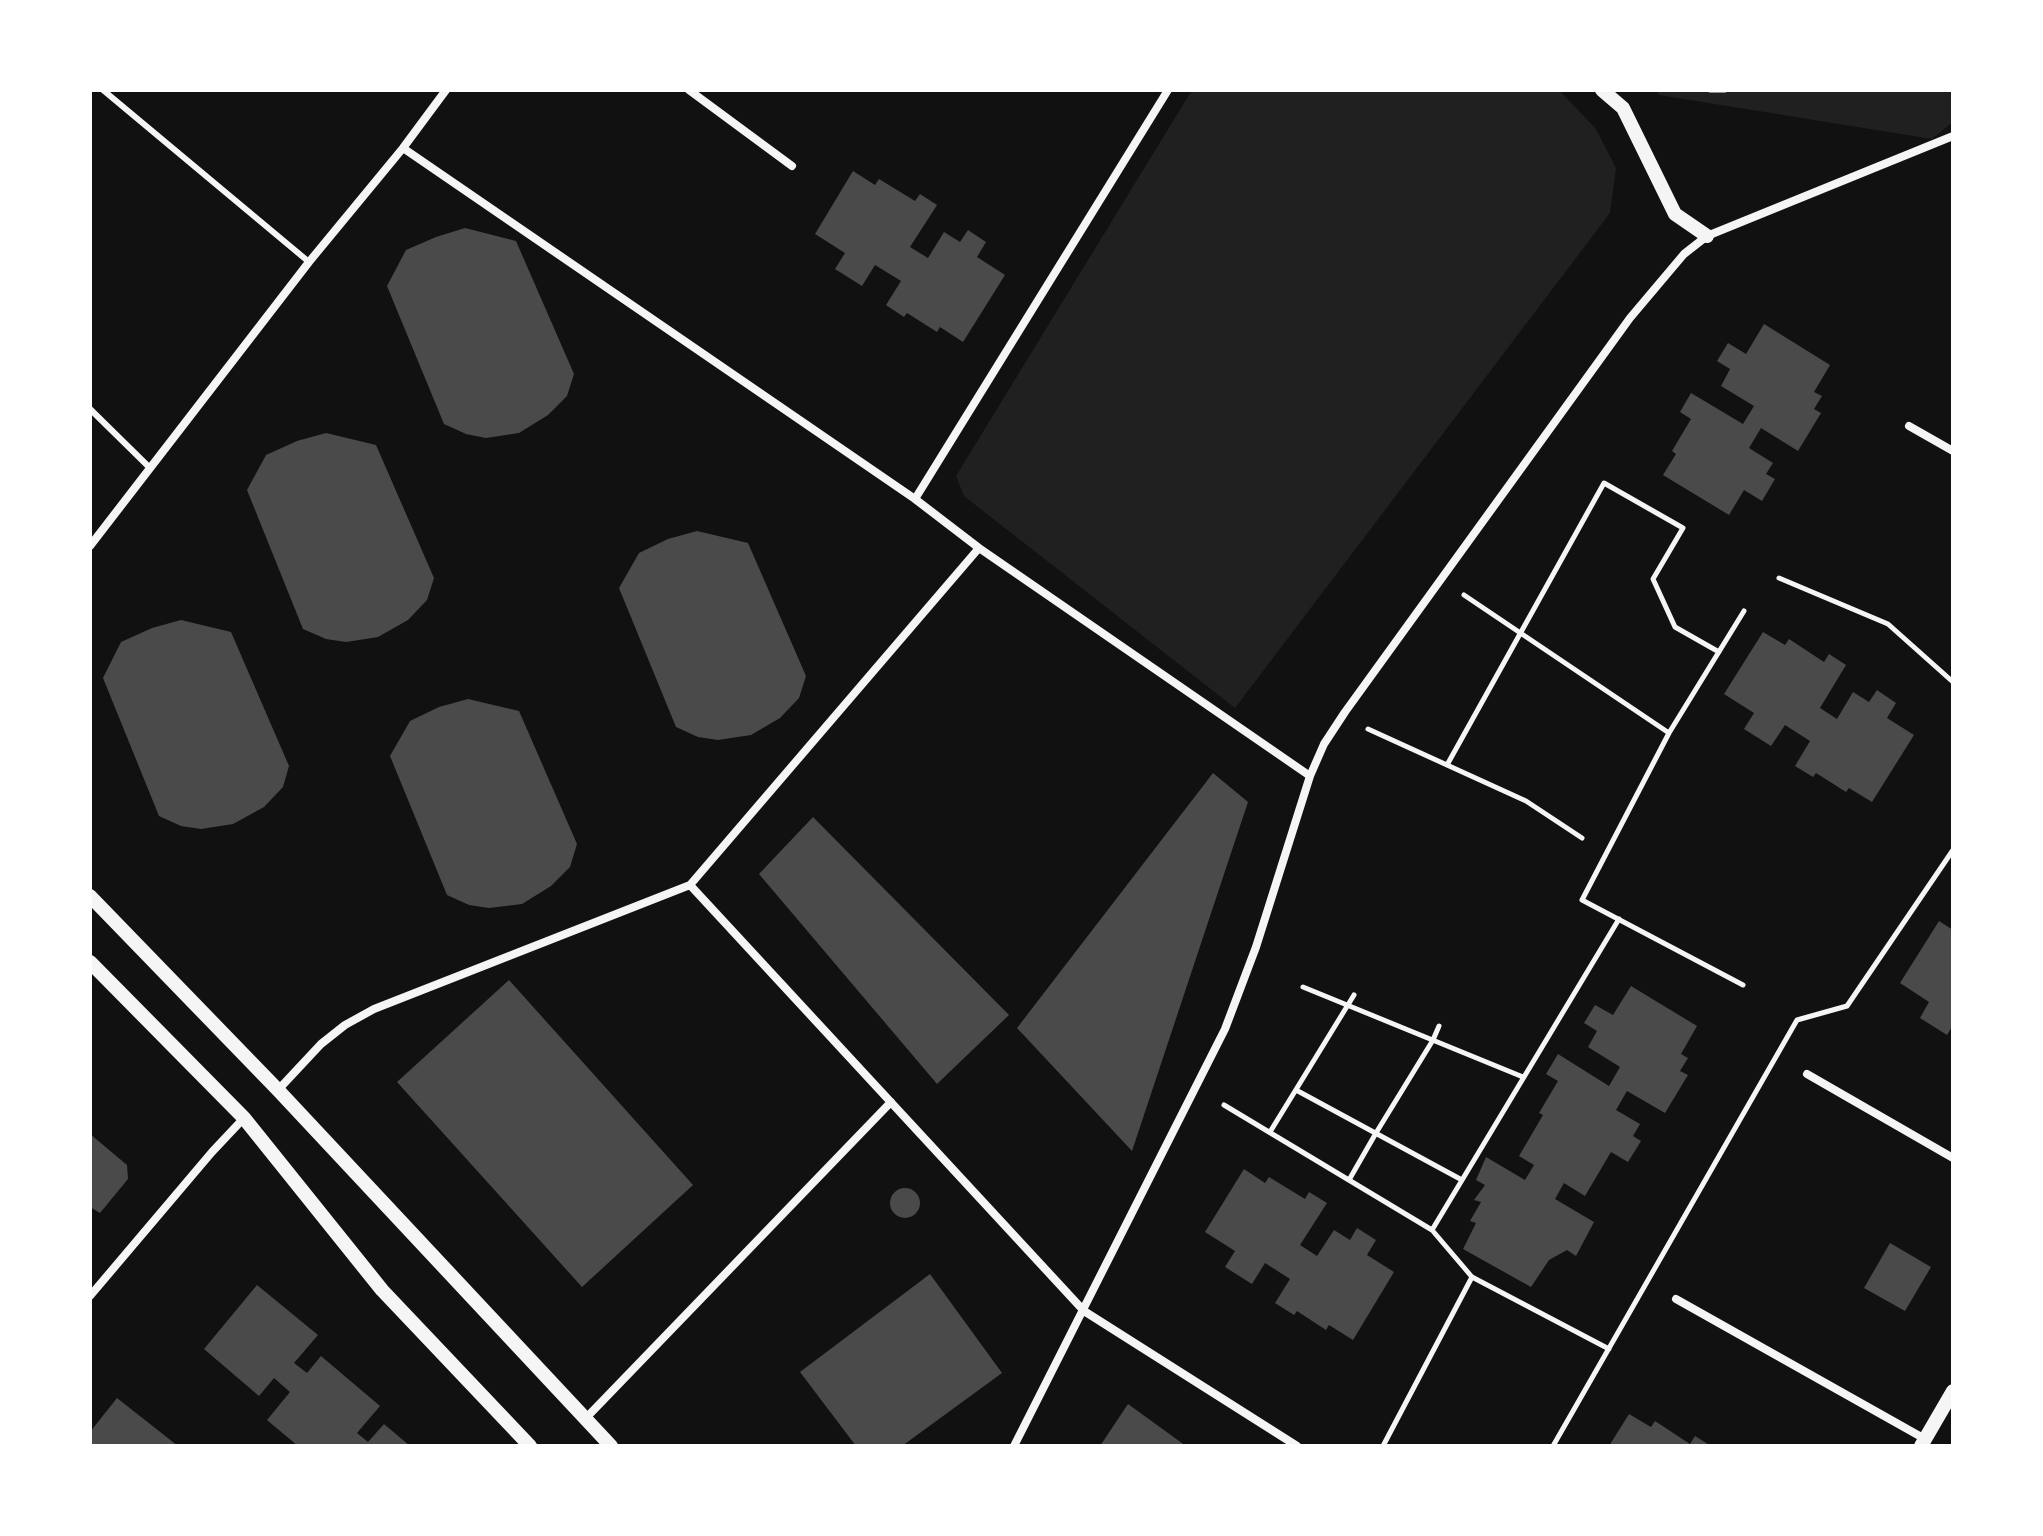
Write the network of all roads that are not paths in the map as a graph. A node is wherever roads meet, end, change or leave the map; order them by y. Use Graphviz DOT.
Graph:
graph roads {
  1 [pos="103,90"];
  2 [pos="446,90"];
  3 [pos="689,90"];
  4 [pos="1168,90"];
  5 [pos="1602,90"];
  6 [pos="1953,136"];
  7 [pos="403,148"];
  8 [pos="792,166"];
  9 [pos="1707,236"];
  10 [pos="309,262"];
  11 [pos="90,409"];
  12 [pos="1909,426"];
  13 [pos="1953,451"];
  14 [pos="150,468"];
  15 [pos="915,499"];
  16 [pos="90,546"];
  17 [pos="979,548"];
  18 [pos="1310,776"];
  19 [pos="690,885"];
  20 [pos="90,896"];
  21 [pos="90,962"];
  22 [pos="1807,1074"];
  23 [pos="278,1090"];
  24 [pos="891,1102"];
  25 [pos="244,1118"];
  26 [pos="1953,1158"];
  27 [pos="90,1296"];
  28 [pos="1676,1299"];
  29 [pos="1084,1311"];
  30 [pos="1953,1391"];
  31 [pos="586,1418"];
  32 [pos="1923,1442"];
  33 [pos="530,1446"];
  34 [pos="611,1446"];
  35 [pos="1014,1446"];
  36 [pos="1297,1446"];
  1 -- 10 [label="lane"];
  2 -- 7 [label="street"];
  3 -- 8 [label="street"];
  4 -- 15 [label="street"];
  5 -- 9 [label="street"];
  6 -- 9 [label="street"];
  7 -- 10 [label="street"];
  7 -- 15 [label="street"];
  9 -- 18 [label="street"];
  10 -- 14 [label="street"];
  11 -- 14 [label="lane"];
  12 -- 13 [label="street"];
  14 -- 16 [label="street"];
  15 -- 17 [label="street"];
  17 -- 18 [label="street"];
  17 -- 19 [label="street"];
  18 -- 29 [label="street"];
  19 -- 23 [label="street"];
  19 -- 24 [label="street"];
  20 -- 23 [label="street"];
  21 -- 25 [label="street"];
  22 -- 26 [label="street"];
  23 -- 31 [label="street"];
  24 -- 29 [label="street"];
  24 -- 31 [label="street"];
  25 -- 27 [label="street"];
  25 -- 33 [label="street"];
  28 -- 32 [label="street"];
  29 -- 35 [label="street"];
  29 -- 36 [label="street"];
  30 -- 32 [label="street"];
  31 -- 34 [label="street"];
}
